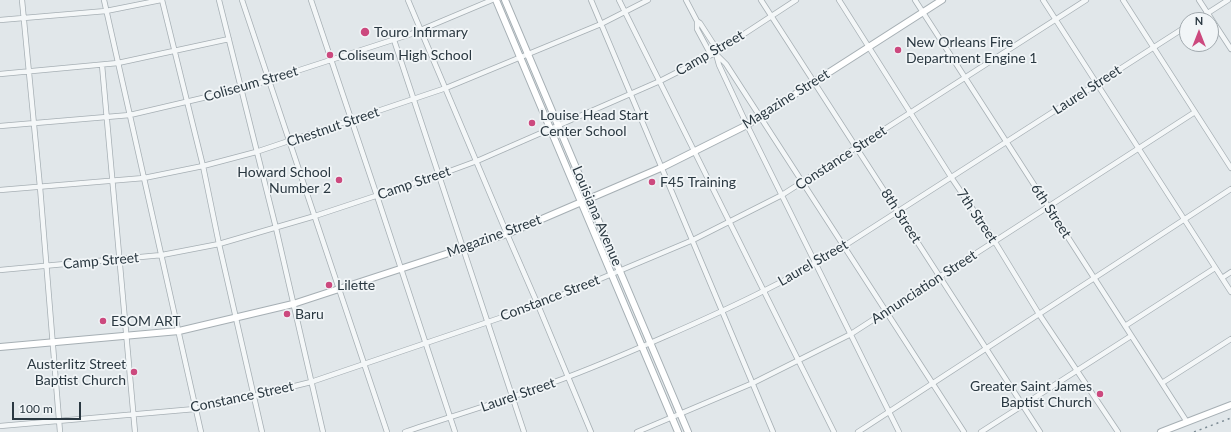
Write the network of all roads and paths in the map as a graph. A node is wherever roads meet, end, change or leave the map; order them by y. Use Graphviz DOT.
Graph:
graph roads {
  1 [pos="22,0"];
  2 [pos="104,0"];
  3 [pos="162,0"];
  4 [pos="219,0"];
  5 [pos="242,0"];
  6 [pos="311,0"];
  7 [pos="408,0"];
  8 [pos="492,0"];
  9 [pos="496,0"];
  10 [pos="505,0"];
  11 [pos="591,0"];
  12 [pos="619,0"];
  13 [pos="648,0"];
  14 [pos="686,0"];
  15 [pos="761,0"];
  16 [pos="796,0"];
  17 [pos="839,0"];
  18 [pos="915,0"];
  19 [pos="942,0"];
  20 [pos="1043,0"];
  21 [pos="1086,0"];
  22 [pos="1123,0"];
  23 [pos="1199,0"];
  24 [pos="1228,0"];
  25 [pos="106,11"];
  26 [pos="625,12"];
  27 [pos="1207,12"];
  28 [pos="1210,12"];
  29 [pos="923,13"];
  30 [pos="771,16"];
  31 [pos="24,18"];
  32 [pos="0,20"];
  33 [pos="1056,20"];
  34 [pos="697,21"];
  35 [pos="601,24"];
  36 [pos="421,30"];
  37 [pos="1219,30"];
  38 [pos="1179,31"];
  39 [pos="229,39"];
  40 [pos="394,40"];
  41 [pos="869,47"];
  42 [pos="1154,48"];
  43 [pos="1231,49"];
  44 [pos="174,52"];
  45 [pos="715,53"];
  46 [pos="528,54"];
  47 [pos="520,57"];
  48 [pos="330,60"];
  49 [pos="118,63"];
  50 [pos="102,65"];
  51 [pos="29,72"];
  52 [pos="0,74"];
  53 [pos="965,78"];
  54 [pos="269,81"];
  55 [pos="660,81"];
  56 [pos="814,82"];
  57 [pos="1097,84"];
  58 [pos="446,88"];
  59 [pos="241,89"];
  60 [pos="631,94"];
  61 [pos="414,99"];
  62 [pos="186,103"];
  63 [pos="1195,112"];
  64 [pos="910,113"];
  65 [pos="130,115"];
  66 [pos="107,117"];
  67 [pos="760,117"];
  68 [pos="351,121"];
  69 [pos="34,124"];
  70 [pos="559,125"];
  71 [pos="747,125"];
  72 [pos="0,126"];
  73 [pos="550,129"];
  74 [pos="290,142"];
  75 [pos="1007,142"];
  76 [pos="857,148"];
  77 [pos="1138,148"];
  78 [pos="256,152"];
  79 [pos="695,152"];
  80 [pos="477,160"];
  81 [pos="203,166"];
  82 [pos="663,167"];
  83 [pos="1231,168"];
  84 [pos="439,175"];
  85 [pos="951,177"];
  86 [pos="144,178"];
  87 [pos="112,180"];
  88 [pos="804,182"];
  89 [pos="40,187"];
  90 [pos="1231,189"];
  91 [pos="0,190"];
  92 [pos="782,195"];
  93 [pos="377,196"];
  94 [pos="590,199"];
  95 [pos="581,202"];
  96 [pos="1048,207"];
  97 [pos="899,212"];
  98 [pos="315,216"];
  99 [pos="1185,220"];
  100 [pos="729,222"];
  101 [pos="276,228"];
  102 [pos="507,234"];
  103 [pos="605,234"];
  104 [pos="596,238"];
  105 [pos="692,240"];
  106 [pos="995,242"];
  107 [pos="219,244"];
  108 [pos="844,246"];
  109 [pos="463,249"];
  110 [pos="162,255"];
  111 [pos="119,260"];
  112 [pos="816,264"];
  113 [pos="46,266"];
  114 [pos="1215,268"];
  115 [pos="401,269"];
  116 [pos="0,270"];
  117 [pos="620,271"];
  118 [pos="1231,272"];
  119 [pos="612,274"];
  120 [pos="940,277"];
  121 [pos="1222,278"];
  122 [pos="1095,279"];
  123 [pos="339,289"];
  124 [pos="764,291"];
  125 [pos="1231,292"];
  126 [pos="293,304"];
  127 [pos="538,305"];
  128 [pos="722,312"];
  129 [pos="886,312"];
  130 [pos="1039,314"];
  131 [pos="236,318"];
  132 [pos="488,322"];
  133 [pos="1125,326"];
  134 [pos="179,331"];
  135 [pos="851,334"];
  136 [pos="127,336"];
  137 [pos="1131,336"];
  138 [pos="1231,339"];
  139 [pos="52,343"];
  140 [pos="426,343"];
  141 [pos="650,343"];
  142 [pos="0,347"];
  143 [pos="642,347"];
  144 [pos="986,348"];
  145 [pos="798,360"];
  146 [pos="364,364"];
  147 [pos="1077,371"];
  148 [pos="568,377"];
  149 [pos="311,382"];
  150 [pos="753,383"];
  151 [pos="933,383"];
  152 [pos="1162,383"];
  153 [pos="254,396"];
  154 [pos="513,397"];
  155 [pos="1023,405"];
  156 [pos="1231,405"];
  157 [pos="195,409"];
  158 [pos="889,412"];
  159 [pos="134,414"];
  160 [pos="680,414"];
  161 [pos="450,417"];
  162 [pos="671,417"];
  163 [pos="59,420"];
  164 [pos="1187,422"];
  165 [pos="0,426"];
  166 [pos="60,432"];
  167 [pos="136,432"];
  168 [pos="201,432"];
  169 [pos="262,432"];
  170 [pos="323,432"];
  171 [pos="387,432"];
  172 [pos="405,432"];
  173 [pos="455,432"];
  174 [pos="524,432"];
  175 [pos="591,432"];
  176 [pos="637,432"];
  177 [pos="678,432"];
  178 [pos="688,432"];
  179 [pos="773,432"];
  180 [pos="834,432"];
  181 [pos="858,432"];
  182 [pos="899,432"];
  183 [pos="964,432"];
  184 [pos="981,432"];
  185 [pos="1040,432"];
  186 [pos="1118,432"];
  187 [pos="1161,432"];
  1 -- 31 [label="street"];
  2 -- 25 [label="street"];
  3 -- 25 [label="street"];
  3 -- 44 [label="street"];
  4 -- 39 [label="street"];
  5 -- 54 [label="street"];
  6 -- 48 [label="street"];
  7 -- 36 [label="street"];
  8 -- 36 [label="street, Coliseum Street"];
  9 -- 47 [label="street, Louisiana Avenue"];
  10 -- 46 [label="street, Louisiana Avenue"];
  11 -- 35 [label="street"];
  12 -- 26 [label="street"];
  13 -- 26 [label="street, Chestnut Street"];
  14 -- 34 [label="street"];
  15 -- 30 [label="street, 8th Street"];
  16 -- 30 [label="street, Camp Street"];
  17 -- 41 [label="street, 7th Street"];
  18 -- 29 [label="street, 6th Street"];
  19 -- 29 [label="street, Magazine Street"];
  20 -- 33 [label="street"];
  21 -- 33 [label="street, Constance Street"];
  22 -- 42 [label="street"];
  23 -- 27 [label="street"];
  24 -- 28 [label="street"];
  25 -- 31 [label="street"];
  25 -- 49 [label="street"];
  26 -- 35 [label="street, Chestnut Street"];
  26 -- 55 [label="street"];
  29 -- 41 [label="street, Magazine Street"];
  29 -- 53 [label="street, 6th Street"];
  30 -- 45 [label="street, Camp Street"];
  30 -- 56 [label="street, 8th Street"];
  31 -- 32 [label="street"];
  31 -- 51 [label="street"];
  33 -- 53 [label="street, Constance Street"];
  33 -- 57 [label="street"];
  34 -- 45 [label="street"];
  34 -- 45 [label="street"];
  35 -- 46 [label="street, Chestnut Street"];
  35 -- 60 [label="street"];
  36 -- 40 [label="street, Coliseum Street"];
  36 -- 58 [label="street"];
  37 -- 43 [label="street"];
  38 -- 42 [label="street, Laurel Street"];
  39 -- 44 [label="street"];
  39 -- 59 [label="street"];
  40 -- 48 [label="street, Coliseum Street"];
  40 -- 61 [label="street"];
  41 -- 56 [label="street, Magazine Street"];
  41 -- 64 [label="street, 7th Street"];
  42 -- 57 [label="street, Laurel Street"];
  42 -- 63 [label="street"];
  44 -- 49 [label="street"];
  44 -- 62 [label="street"];
  45 -- 55 [label="street, Camp Street"];
  45 -- 67 [label="street"];
  45 -- 71 [label="street"];
  46 -- 47 [label="street, Chestnut Street"];
  46 -- 70 [label="street, Louisiana Avenue"];
  47 -- 58 [label="street, Chestnut Street"];
  47 -- 73 [label="street, Louisiana Avenue"];
  48 -- 54 [label="street, Coliseum Street"];
  48 -- 68 [label="street"];
  49 -- 50 [label="street"];
  49 -- 65 [label="street"];
  50 -- 51 [label="street"];
  50 -- 66 [label="street"];
  51 -- 52 [label="street"];
  51 -- 69 [label="street"];
  53 -- 64 [label="street, Constance Street"];
  53 -- 75 [label="street, 6th Street"];
  54 -- 59 [label="street, Coliseum Street"];
  54 -- 74 [label="street"];
  55 -- 60 [label="street, Camp Street"];
  55 -- 79 [label="street"];
  56 -- 67 [label="street, Magazine Street"];
  56 -- 76 [label="street, 8th Street"];
  57 -- 75 [label="street, Laurel Street"];
  57 -- 77 [label="street"];
  58 -- 61 [label="street, Chestnut Street"];
  58 -- 80 [label="street"];
  59 -- 62 [label="street, Coliseum Street"];
  59 -- 78 [label="street"];
  60 -- 70 [label="street, Camp Street"];
  60 -- 82 [label="street"];
  61 -- 68 [label="street, Chestnut Street"];
  61 -- 84 [label="street"];
  62 -- 65 [label="street, Coliseum Street"];
  62 -- 81 [label="street"];
  63 -- 77 [label="street, Annunciation Street"];
  63 -- 83 [label="street"];
  64 -- 76 [label="street, Constance Street"];
  64 -- 85 [label="street, 7th Street"];
  65 -- 66 [label="street, Coliseum Street"];
  65 -- 86 [label="street"];
  66 -- 69 [label="street, Coliseum Street"];
  66 -- 87 [label="street"];
  67 -- 71 [label="street, Magazine Street"];
  67 -- 88 [label="street"];
  68 -- 74 [label="street, Chestnut Street"];
  68 -- 93 [label="street"];
  69 -- 72 [label="street, Coliseum Street"];
  69 -- 89 [label="street"];
  70 -- 73 [label="street, Camp Street"];
  70 -- 94 [label="street, Louisiana Avenue"];
  71 -- 79 [label="street, Magazine Street"];
  71 -- 92 [label="street"];
  73 -- 80 [label="street, Camp Street"];
  73 -- 95 [label="street, Louisiana Avenue"];
  74 -- 78 [label="street, Chestnut Street"];
  74 -- 98 [label="street"];
  75 -- 85 [label="street, Laurel Street"];
  75 -- 96 [label="street, 6th Street"];
  76 -- 88 [label="street, Constance Street"];
  76 -- 97 [label="street, 8th Street"];
  77 -- 96 [label="street, Annunciation Street"];
  77 -- 99 [label="street"];
  78 -- 81 [label="street, Chestnut Street"];
  78 -- 101 [label="street"];
  79 -- 82 [label="street, Magazine Street"];
  79 -- 100 [label="street"];
  80 -- 84 [label="street, Camp Street"];
  80 -- 102 [label="street"];
  81 -- 86 [label="street, Chestnut Street"];
  81 -- 107 [label="street"];
  82 -- 94 [label="street, Magazine Street"];
  82 -- 105 [label="street"];
  84 -- 93 [label="street, Camp Street"];
  84 -- 109 [label="street"];
  85 -- 97 [label="street, Laurel Street"];
  85 -- 106 [label="street, 7th Street"];
  86 -- 87 [label="street, Chestnut Street"];
  86 -- 110 [label="street"];
  87 -- 89 [label="street, Chestnut Street"];
  87 -- 111 [label="street"];
  88 -- 92 [label="street, Constance Street"];
  88 -- 108 [label="street"];
  89 -- 91 [label="street, Chestnut Street"];
  89 -- 113 [label="street"];
  90 -- 99 [label="street"];
  92 -- 100 [label="street, Constance Street"];
  92 -- 112 [label="street"];
  93 -- 98 [label="street, Camp Street"];
  93 -- 115 [label="street"];
  94 -- 95 [label="street, Magazine Street"];
  94 -- 103 [label="street, Louisiana Avenue"];
  95 -- 102 [label="street, Magazine Street"];
  95 -- 104 [label="street, Louisiana Avenue"];
  96 -- 106 [label="street, Annunciation Street"];
  96 -- 122 [label="street, 6th Street"];
  97 -- 108 [label="street, Laurel Street"];
  97 -- 120 [label="street, 8th Street"];
  98 -- 101 [label="street, Camp Street"];
  98 -- 123 [label="street"];
  99 -- 114 [label="street"];
  99 -- 122 [label="street"];
  100 -- 105 [label="street, Constance Street"];
  100 -- 124 [label="street"];
  101 -- 107 [label="street, Camp Street"];
  101 -- 126 [label="street"];
  102 -- 109 [label="street, Magazine Street"];
  102 -- 127 [label="street"];
  103 -- 104 [label="street"];
  103 -- 117 [label="street, Louisiana Avenue"];
  104 -- 119 [label="street, Louisiana Avenue"];
  105 -- 117 [label="street, Constance Street"];
  105 -- 128 [label="street"];
  106 -- 120 [label="street, Annunciation Street"];
  106 -- 130 [label="street, 7th Street"];
  107 -- 110 [label="street, Camp Street"];
  107 -- 131 [label="street"];
  108 -- 112 [label="street, Laurel Street"];
  108 -- 129 [label="street"];
  109 -- 115 [label="street, Magazine Street"];
  109 -- 132 [label="street"];
  110 -- 111 [label="street, Camp Street"];
  110 -- 134 [label="street"];
  111 -- 113 [label="street, Camp Street"];
  111 -- 136 [label="street"];
  112 -- 124 [label="street, Laurel Street"];
  112 -- 135 [label="street"];
  113 -- 116 [label="street, Camp Street"];
  113 -- 139 [label="street"];
  114 -- 121 [label="street"];
  114 -- 133 [label="street"];
  115 -- 123 [label="street, Magazine Street"];
  115 -- 140 [label="street"];
  117 -- 119 [label="street, Constance Street"];
  117 -- 141 [label="street, Louisiana Avenue"];
  118 -- 121 [label="street"];
  119 -- 127 [label="street, Constance Street"];
  119 -- 143 [label="street, Louisiana Avenue"];
  120 -- 129 [label="street, Annunciation Street"];
  120 -- 144 [label="street, 8th Street"];
  121 -- 125 [label="street"];
  122 -- 130 [label="street"];
  122 -- 133 [label="street, 6th Street"];
  123 -- 126 [label="street, Magazine Street"];
  123 -- 146 [label="street"];
  124 -- 128 [label="street, Laurel Street"];
  124 -- 145 [label="street"];
  126 -- 131 [label="street, Magazine Street"];
  126 -- 149 [label="street"];
  127 -- 132 [label="street, Constance Street"];
  127 -- 148 [label="street"];
  128 -- 141 [label="street, Laurel Street"];
  128 -- 150 [label="street"];
  129 -- 135 [label="street, Annunciation Street"];
  129 -- 151 [label="street"];
  130 -- 144 [label="street"];
  130 -- 147 [label="street, 7th Street"];
  131 -- 134 [label="street, Magazine Street"];
  131 -- 153 [label="street"];
  132 -- 140 [label="street, Constance Street"];
  132 -- 154 [label="street"];
  133 -- 137 [label="street, 6th Street"];
  134 -- 136 [label="street, Magazine Street"];
  134 -- 157 [label="street"];
  135 -- 145 [label="street, Annunciation Street"];
  135 -- 158 [label="street"];
  136 -- 139 [label="street, Magazine Street"];
  136 -- 159 [label="street"];
  137 -- 147 [label="street"];
  137 -- 152 [label="street, 6th Street"];
  138 -- 152 [label="street"];
  139 -- 142 [label="street, Magazine Street"];
  139 -- 163 [label="street"];
  140 -- 146 [label="street, Constance Street"];
  140 -- 161 [label="street"];
  141 -- 143 [label="street, Laurel Street"];
  141 -- 160 [label="street, Louisiana Avenue"];
  143 -- 148 [label="street, Laurel Street"];
  143 -- 162 [label="street, Louisiana Avenue"];
  144 -- 151 [label="street"];
  144 -- 155 [label="street, 8th Street"];
  145 -- 150 [label="street, Annunciation Street"];
  145 -- 180 [label="street"];
  146 -- 149 [label="street, Constance Street"];
  146 -- 171 [label="street"];
  147 -- 155 [label="street"];
  147 -- 186 [label="street, 7th Street"];
  148 -- 154 [label="street, Laurel Street"];
  148 -- 175 [label="street"];
  149 -- 153 [label="street, Constance Street"];
  149 -- 170 [label="street"];
  150 -- 160 [label="street, Annunciation Street"];
  150 -- 179 [label="street"];
  151 -- 158 [label="street"];
  151 -- 183 [label="street"];
  152 -- 164 [label="street, 6th Street"];
  153 -- 157 [label="street, Constance Street"];
  153 -- 169 [label="street"];
  154 -- 161 [label="street, Laurel Street"];
  154 -- 174 [label="street"];
  155 -- 184 [label="street"];
  155 -- 185 [label="street, 8th Street"];
  156 -- 164 [label="street"];
  157 -- 159 [label="street, Constance Street"];
  157 -- 168 [label="street"];
  158 -- 181 [label="street"];
  158 -- 182 [label="street"];
  159 -- 163 [label="street, Constance Street"];
  159 -- 167 [label="street"];
  160 -- 162 [label="street, Annunciation Street"];
  160 -- 178 [label="street, Louisiana Avenue"];
  161 -- 172 [label="street, Laurel Street"];
  161 -- 173 [label="street"];
  162 -- 176 [label="street, Annunciation Street"];
  162 -- 177 [label="street, Louisiana Avenue"];
  163 -- 165 [label="street, Constance Street"];
  163 -- 166 [label="street"];
  164 -- 187 [label="street"];
}
